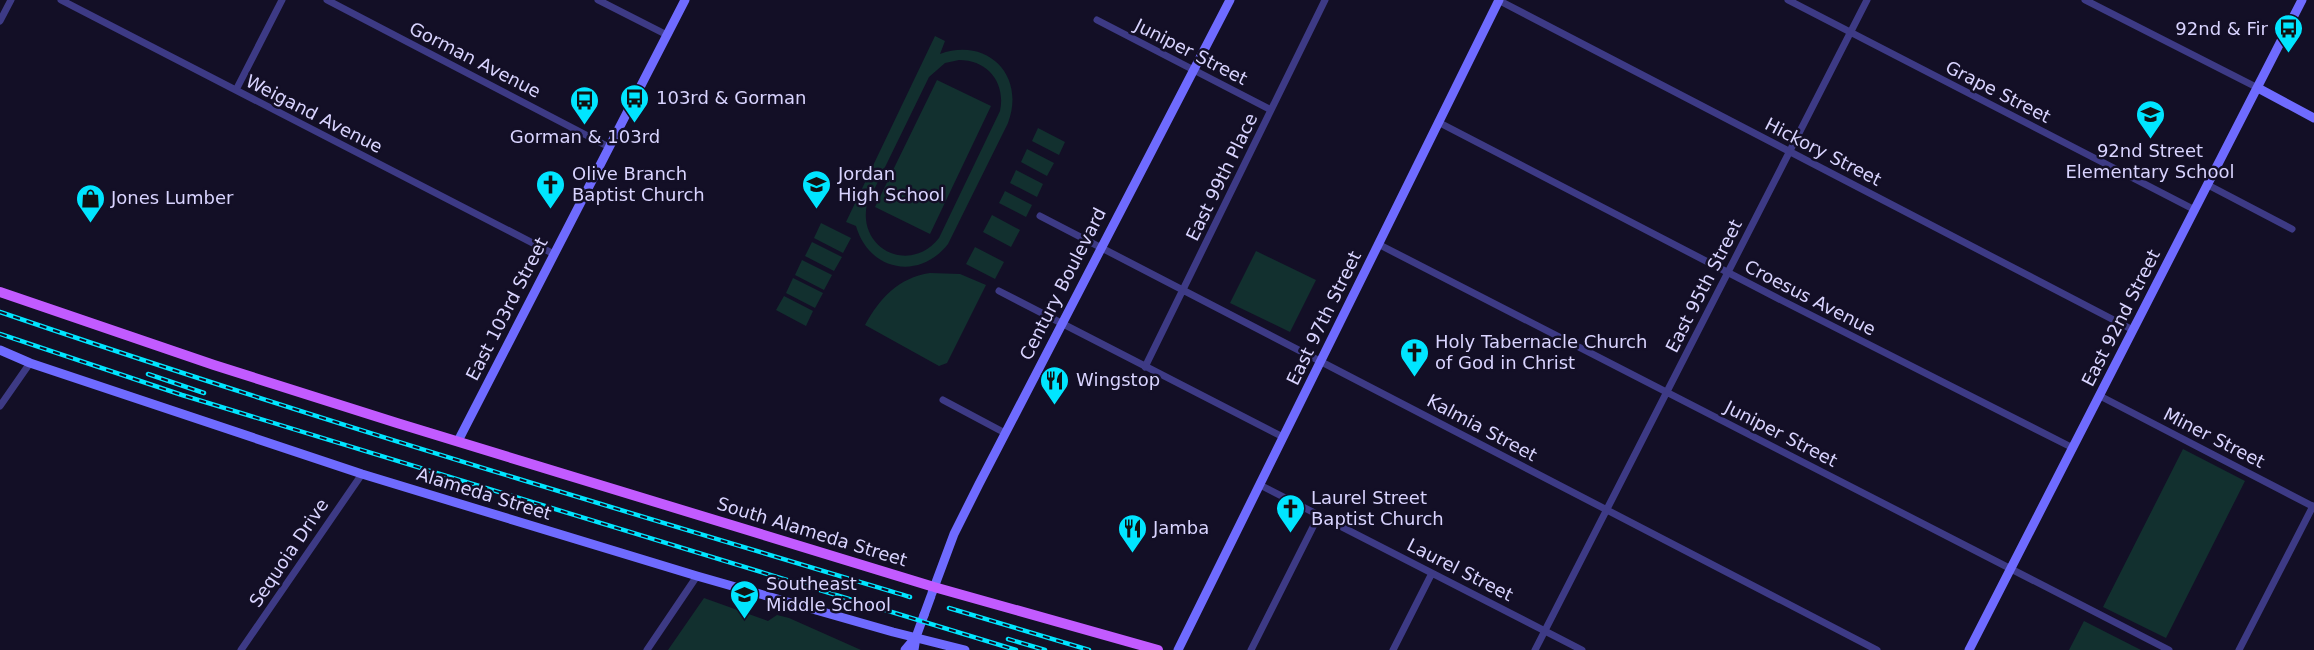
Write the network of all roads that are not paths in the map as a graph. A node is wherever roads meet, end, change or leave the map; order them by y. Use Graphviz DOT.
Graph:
graph roads {
  1 [pos="11,0"];
  2 [pos="61,0"];
  3 [pos="282,0"];
  4 [pos="327,0"];
  5 [pos="598,0"];
  6 [pos="685,0"];
  7 [pos="1230,0"];
  8 [pos="1325,0"];
  9 [pos="1499,0"];
  10 [pos="1788,0"];
  11 [pos="1867,0"];
  12 [pos="2085,0"];
  13 [pos="2302,0"];
  14 [pos="1097,20"];
  15 [pos="0,21"];
  16 [pos="1850,33"];
  17 [pos="667,35"];
  18 [pos="1193,70"];
  19 [pos="2258,88"];
  20 [pos="236,90"];
  21 [pos="1271,110"];
  22 [pos="2314,118"];
  23 [pos="1438,122"];
  24 [pos="609,147"];
  25 [pos="1790,151"];
  26 [pos="2208,185"];
  27 [pos="2195,210"];
  28 [pos="1040,216"];
  29 [pos="2292,229"];
  30 [pos="1378,244"];
  31 [pos="1100,247"];
  32 [pos="554,254"];
  33 [pos="1727,273"];
  34 [pos="1183,290"];
  35 [pos="999,291"];
  36 [pos="0,292"];
  37 [pos="1061,323"];
  38 [pos="2133,330"];
  39 [pos="0,350"];
  40 [pos="1321,361"];
  41 [pos="30,363"];
  42 [pos="1145,367"];
  43 [pos="1668,393"];
  44 [pos="2100,396"];
  45 [pos="944,400"];
  46 [pos="0,406"];
  47 [pos="1005,433"];
  48 [pos="1283,437"];
  49 [pos="458,441"];
  50 [pos="2073,448"];
  51 [pos="362,474"];
  52 [pos="1260,485"];
  53 [pos="2313,506"];
  54 [pos="1607,510"];
  55 [pos="1319,515"];
  56 [pos="2011,569"];
  57 [pos="1432,573"];
  58 [pos="697,576"];
  59 [pos="933,591"];
  60 [pos="1545,631"];
  61 [pos="916,637"];
  62 [pos="2159,648"];
  63 [pos="241,650"];
  64 [pos="647,650"];
  65 [pos="904,650"];
  66 [pos="914,650"];
  67 [pos="965,650"];
  68 [pos="1158,650"];
  69 [pos="1178,650"];
  70 [pos="1251,650"];
  71 [pos="1393,650"];
  72 [pos="1535,650"];
  73 [pos="1582,650"];
  74 [pos="1877,650"];
  75 [pos="1970,650"];
  76 [pos="2169,650"];
  77 [pos="2239,650"];
  1 -- 15 [label="street"];
  2 -- 20 [label="street, Weigand Avenue"];
  3 -- 20 [label="street"];
  4 -- 24 [label="street, Gorman Avenue"];
  5 -- 17 [label="street"];
  6 -- 17 [label="street, East 103rd Street"];
  7 -- 18 [label="street, Century Boulevard"];
  8 -- 21 [label="street, East 99th Place"];
  9 -- 23 [label="street, East 97th Street"];
  9 -- 25 [label="street, Hickory Street"];
  10 -- 16 [label="street, Grape Street"];
  11 -- 16 [label="street, East 95th Street"];
  12 -- 19 [label="street"];
  13 -- 19 [label="street, East 92nd Street"];
  14 -- 18 [label="street, Juniper Street"];
  16 -- 25 [label="street, East 95th Street"];
  16 -- 27 [label="street, Grape Street"];
  17 -- 24 [label="street, East 103rd Street"];
  18 -- 21 [label="street, Juniper Street"];
  18 -- 31 [label="street, Century Boulevard"];
  19 -- 22 [label="street"];
  19 -- 26 [label="street, East 92nd Street"];
  20 -- 32 [label="street, Weigand Avenue"];
  21 -- 34 [label="street, East 99th Place"];
  23 -- 30 [label="street, East 97th Street"];
  23 -- 33 [label="street, Croesus Avenue"];
  24 -- 32 [label="street, East 103rd Street"];
  25 -- 33 [label="street, East 95th Street"];
  25 -- 38 [label="street, Hickory Street"];
  26 -- 27 [label="street, East 92nd Street"];
  26 -- 29 [label="street"];
  27 -- 38 [label="street, East 92nd Street"];
  28 -- 31 [label="street, Kalmia Street"];
  30 -- 40 [label="street, East 97th Street"];
  30 -- 43 [label="street, Juniper Street"];
  31 -- 34 [label="street, Kalmia Street"];
  31 -- 37 [label="street, Century Boulevard"];
  32 -- 49 [label="street, East 103rd Street"];
  33 -- 43 [label="street, East 95th Street"];
  33 -- 50 [label="street, Croesus Avenue"];
  34 -- 40 [label="street, Kalmia Street"];
  34 -- 42 [label="street, East 99th Place"];
  35 -- 37 [label="street"];
  36 -- 49 [label="main road"];
  37 -- 42 [label="street"];
  37 -- 47 [label="street, Century Boulevard"];
  38 -- 44 [label="street, East 92nd Street"];
  39 -- 41 [label="street, Alameda Street"];
  40 -- 48 [label="street, East 97th Street"];
  40 -- 54 [label="street, Kalmia Street"];
  41 -- 46 [label="street"];
  41 -- 51 [label="street, Alameda Street"];
  42 -- 48 [label="street"];
  43 -- 54 [label="street, East 95th Street"];
  43 -- 56 [label="street, Juniper Street"];
  44 -- 50 [label="street, East 92nd Street"];
  44 -- 53 [label="street, Miner Street"];
  45 -- 47 [label="street"];
  47 -- 59 [label="street, Century Boulevard"];
  48 -- 52 [label="street, East 97th Street"];
  49 -- 59 [label="main road, South Alameda Street"];
  50 -- 56 [label="street, East 92nd Street"];
  51 -- 58 [label="street, Alameda Street"];
  51 -- 63 [label="street, Sequoia Drive"];
  52 -- 55 [label="street, Laurel Street"];
  52 -- 69 [label="street, East 97th Street"];
  53 -- 77 [label="street"];
  54 -- 60 [label="street, East 95th Street"];
  54 -- 74 [label="street, Kalmia Street"];
  55 -- 57 [label="street, Laurel Street"];
  55 -- 70 [label="street"];
  56 -- 62 [label="street, Juniper Street"];
  56 -- 75 [label="street, East 92nd Street"];
  57 -- 60 [label="street, Laurel Street"];
  57 -- 71 [label="street"];
  58 -- 61 [label="street, Alameda Street"];
  58 -- 64 [label="street"];
  59 -- 61 [label="street, Century Boulevard, bridge"];
  59 -- 68 [label="main road, South Alameda Street"];
  60 -- 72 [label="street, East 95th Street"];
  60 -- 73 [label="street, Laurel Street"];
  61 -- 65 [label="street"];
  61 -- 66 [label="street"];
  61 -- 67 [label="street, Alameda Street"];
  62 -- 76 [label="street, Juniper Street"];
}
